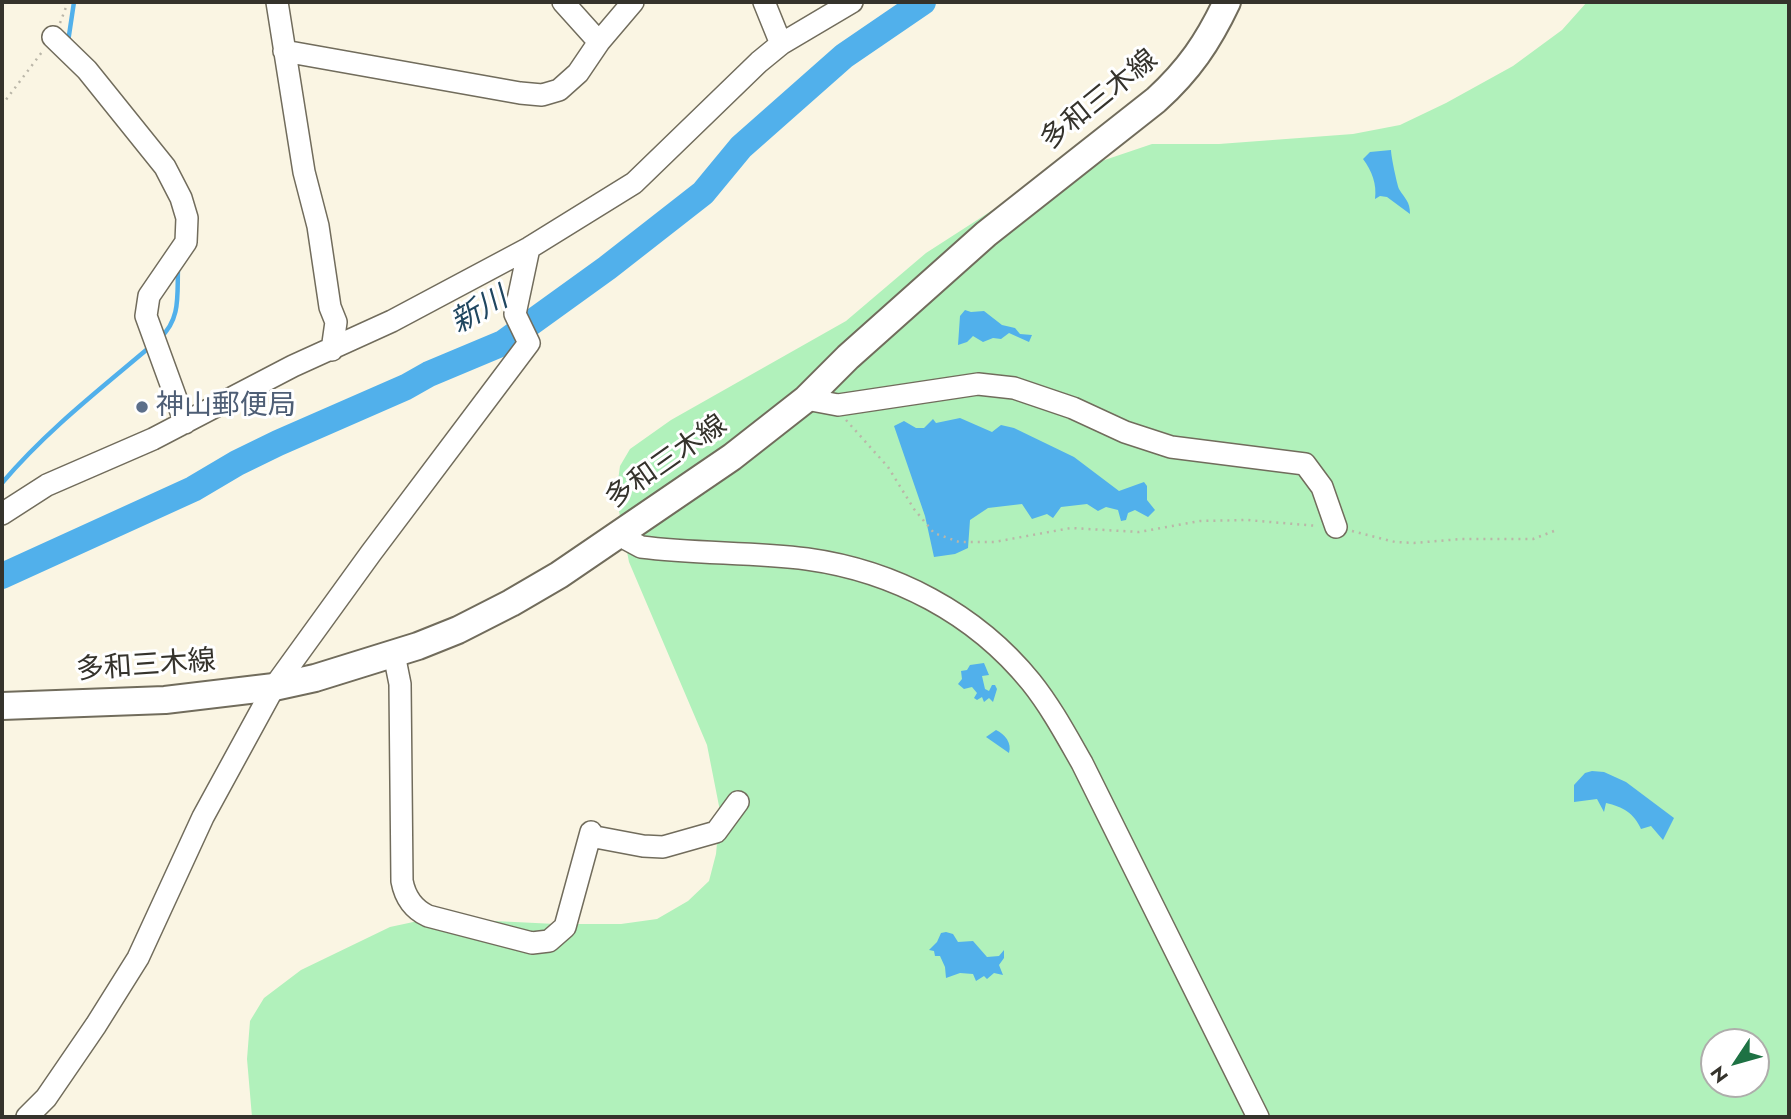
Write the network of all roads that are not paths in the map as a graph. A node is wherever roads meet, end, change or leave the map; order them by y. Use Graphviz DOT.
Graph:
graph roads {
  1 [pos="277,2"];
  2 [pos="563,2"];
  3 [pos="633,2"];
  4 [pos="764,2"];
  5 [pos="852,2"];
  6 [pos="1227,2"];
  7 [pos="53,37"];
  8 [pos="599,42"];
  9 [pos="781,44"];
  10 [pos="284,51"];
  11 [pos="529,248"];
  12 [pos="332,350"];
  13 [pos="806,399"];
  14 [pos="185,423"];
  15 [pos="2,514"];
  16 [pos="1336,527"];
  17 [pos="621,534"];
  18 [pos="394,654"];
  19 [pos="274,687"];
  20 [pos="2,706"];
  21 [pos="738,802"];
  22 [pos="27,1117"];
  23 [pos="1258,1117"];
  1 -- 10 [label="street"];
  2 -- 8 [label="street"];
  3 -- 8 [label="street"];
  4 -- 9 [label="street"];
  5 -- 9 [label="street"];
  6 -- 13 [label="main road, 多和三木線"];
  7 -- 14 [label="street"];
  8 -- 10 [label="street"];
  9 -- 11 [label="street"];
  10 -- 12 [label="street"];
  11 -- 12 [label="street"];
  11 -- 19 [label="street"];
  12 -- 14 [label="street"];
  13 -- 16 [label="street"];
  13 -- 17 [label="main road, 多和三木線"];
  14 -- 15 [label="street"];
  17 -- 18 [label="main road, 多和三木線"];
  17 -- 23 [label="street"];
  18 -- 19 [label="main road, 多和三木線"];
  18 -- 21 [label="street"];
  19 -- 20 [label="main road, 多和三木線"];
  19 -- 22 [label="street"];
}
